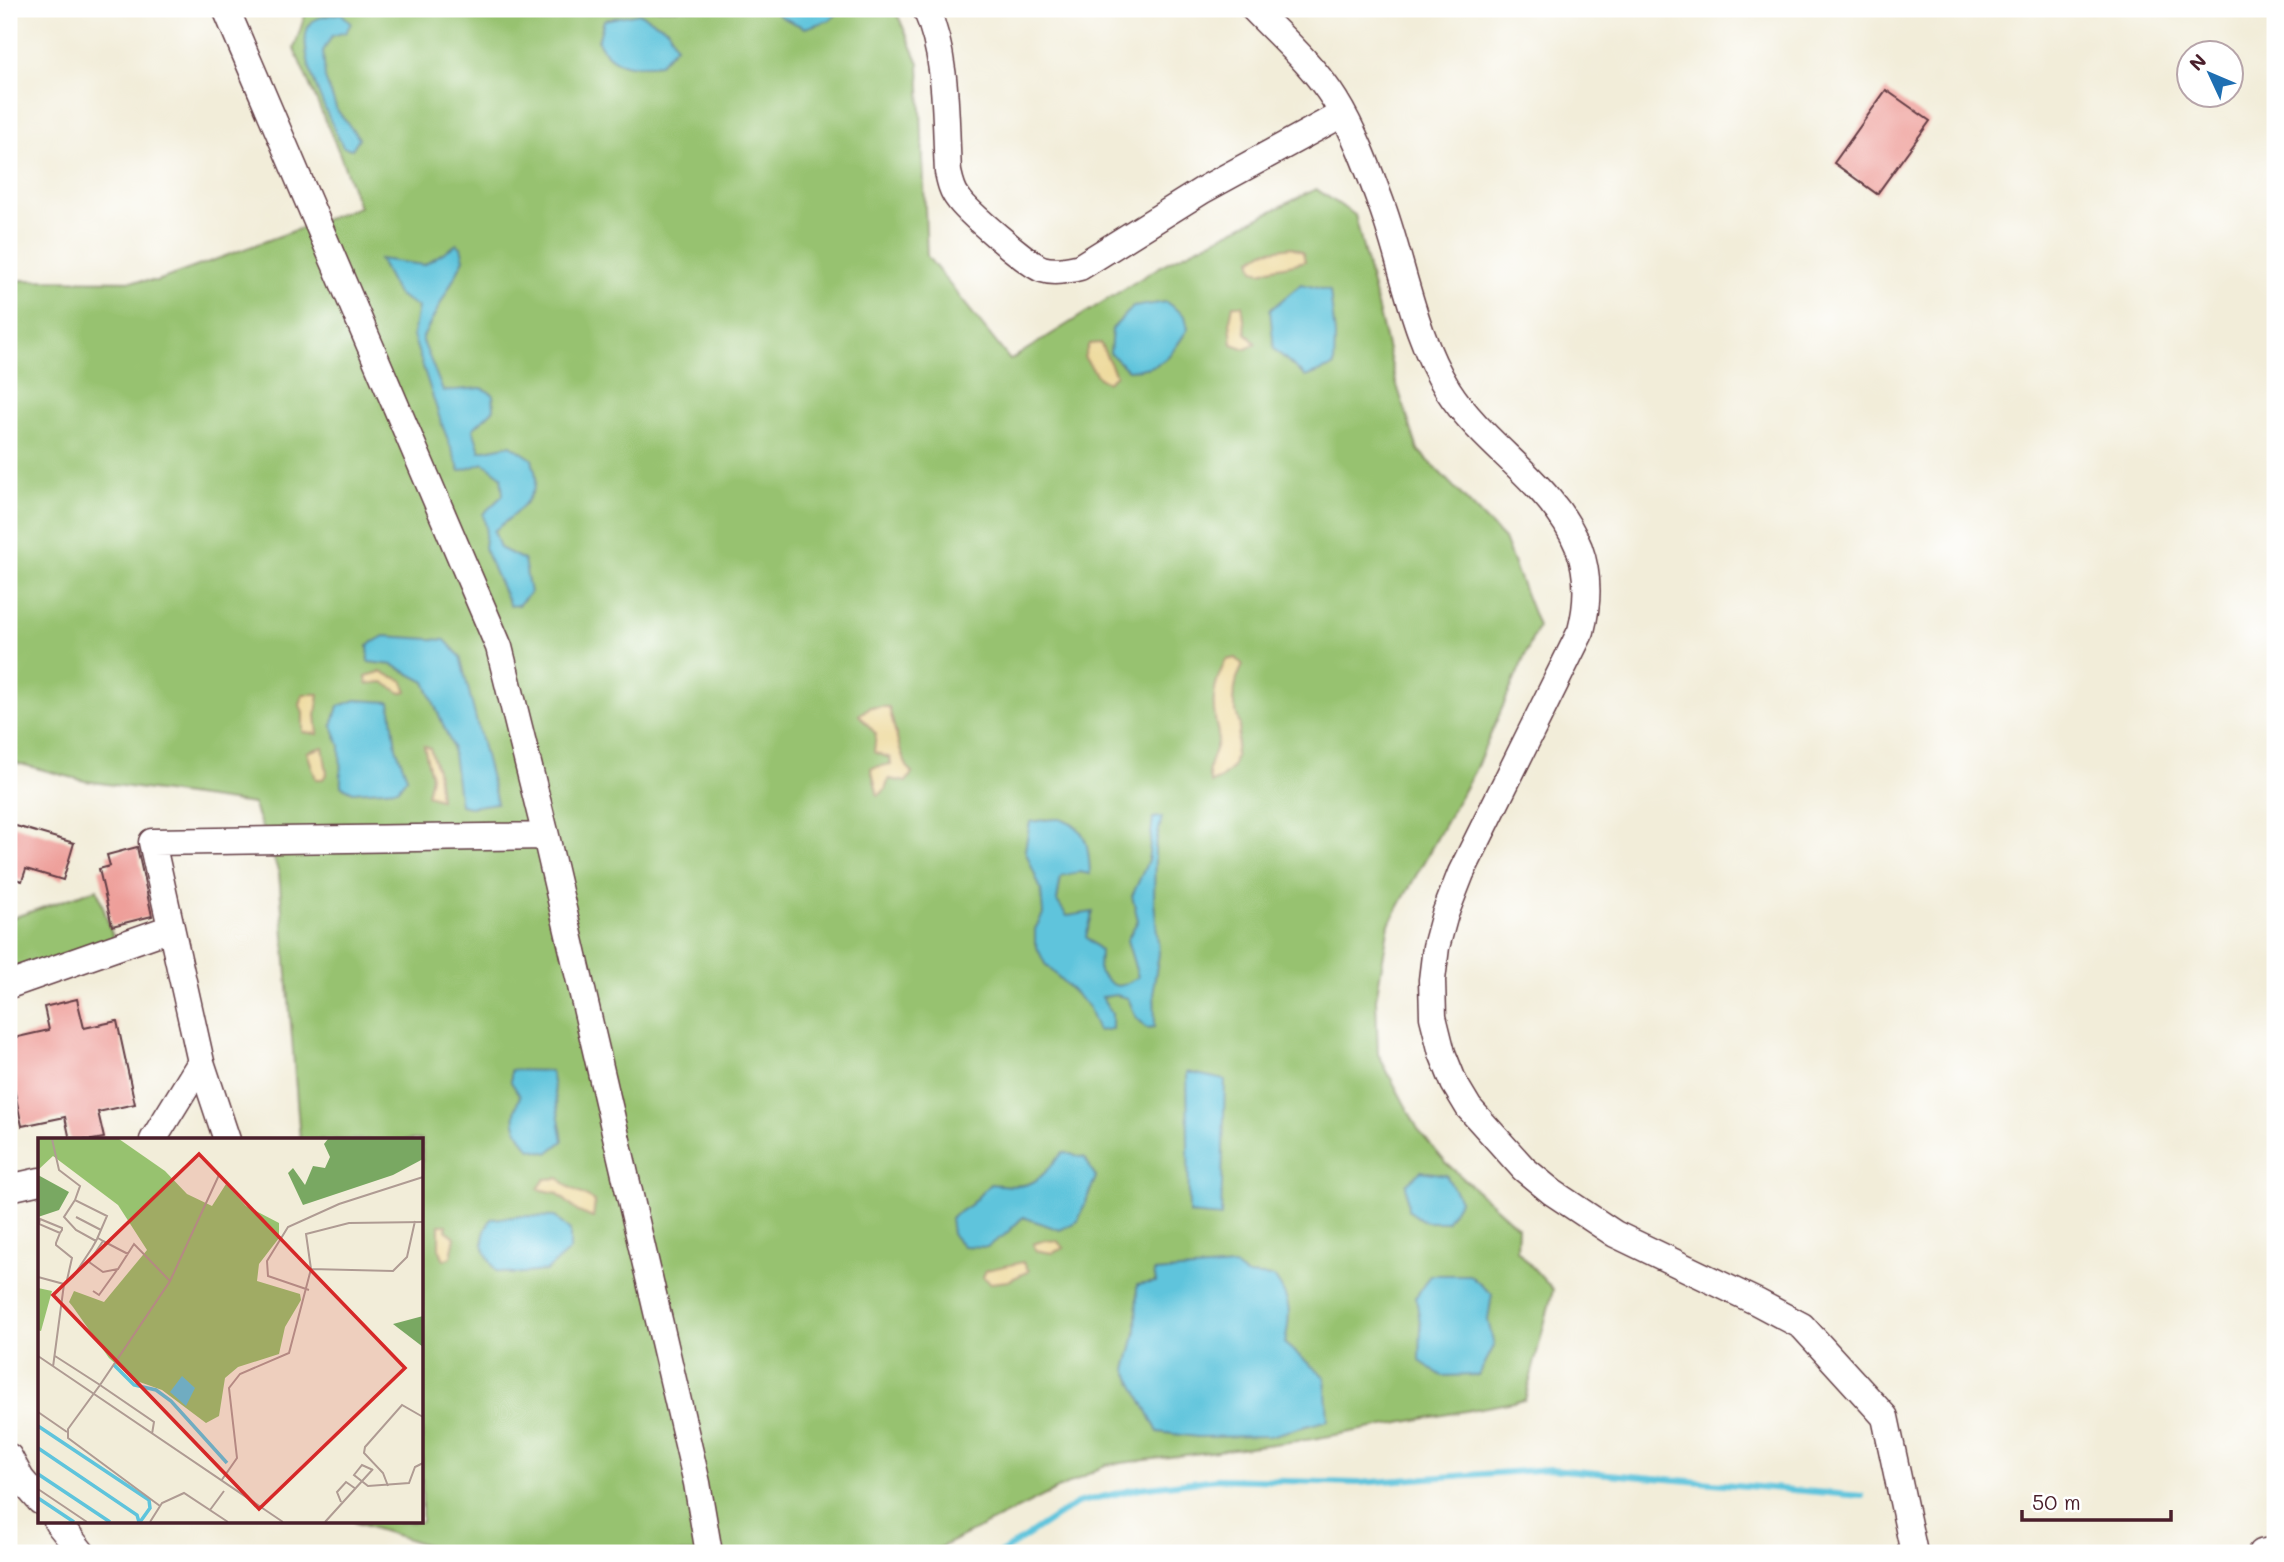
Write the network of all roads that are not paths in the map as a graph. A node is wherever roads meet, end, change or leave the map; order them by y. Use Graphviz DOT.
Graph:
graph roads {
  1 [pos="226,9"];
  2 [pos="926,9"];
  3 [pos="1254,9"];
  4 [pos="1342,114"];
  5 [pos="546,836"];
  6 [pos="171,928"];
  7 [pos="9,985"];
  8 [pos="201,1062"];
  9 [pos="154,1138"];
  10 [pos="226,1138"];
  11 [pos="38,1181"];
  12 [pos="9,1188"];
  13 [pos="9,1457"];
  14 [pos="38,1499"];
  15 [pos="59,1524"];
  16 [pos="2275,1550"];
  17 [pos="82,1553"];
  18 [pos="709,1553"];
  19 [pos="1914,1553"];
  20 [pos="2261,1553"];
  1 -- 5 [label="lane"];
  2 -- 4 [label="lane"];
  3 -- 4 [label="lane"];
  4 -- 19 [label="lane"];
  5 -- 6 [label="lane"];
  5 -- 18 [label="lane"];
  6 -- 7 [label="lane"];
  6 -- 8 [label="lane"];
  8 -- 9 [label="lane"];
  8 -- 10 [label="lane"];
  11 -- 12 [label="lane"];
  13 -- 14 [label="lane"];
  15 -- 17 [label="lane"];
  16 -- 20 [label="lane"];
}
